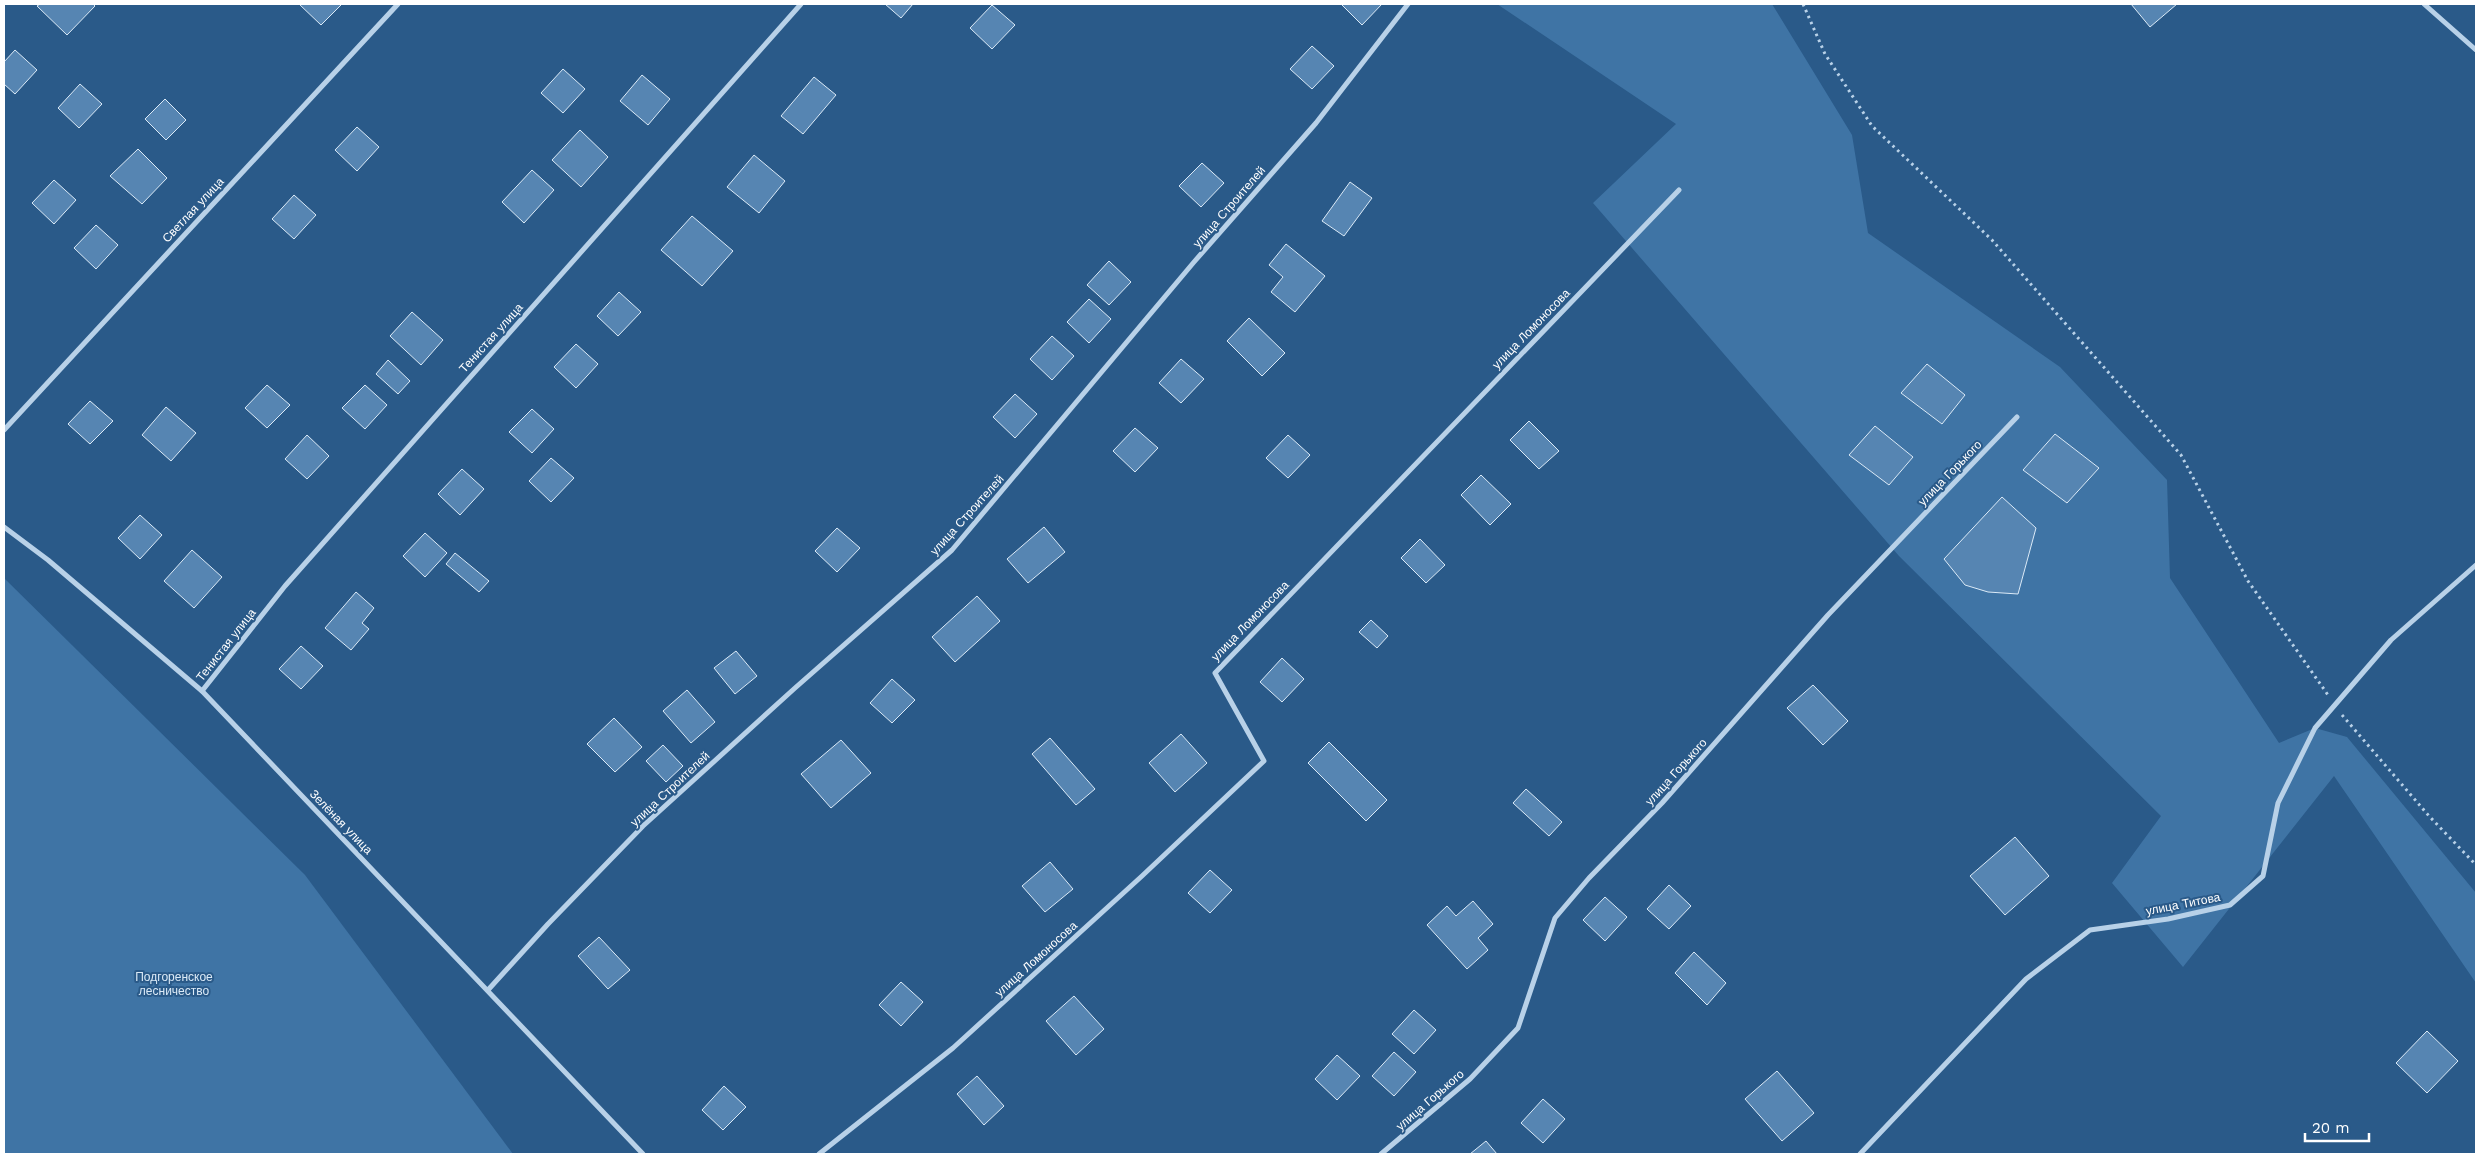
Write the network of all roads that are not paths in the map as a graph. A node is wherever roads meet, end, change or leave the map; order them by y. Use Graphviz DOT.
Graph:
graph roads {
  1 [pos="398,4"];
  2 [pos="801,4"];
  3 [pos="1408,4"];
  4 [pos="2424,4"];
  5 [pos="2476,50"];
  6 [pos="1679,190"];
  7 [pos="2017,417"];
  8 [pos="4,430"];
  9 [pos="4,527"];
  10 [pos="2476,565"];
  11 [pos="202,692"];
  12 [pos="488,990"];
  13 [pos="643,1154"];
  14 [pos="819,1154"];
  15 [pos="1381,1154"];
  16 [pos="1860,1154"];
  1 -- 8 [label="street, Светлая улица"];
  2 -- 11 [label="street, Тенистая улица"];
  3 -- 12 [label="street, улица Строителей"];
  4 -- 5 [label="street"];
  6 -- 14 [label="street, улица Ломоносова"];
  7 -- 15 [label="street, улица Горького"];
  9 -- 11 [label="street, Зелёная улица"];
  10 -- 16 [label="street, улица Титова"];
  11 -- 12 [label="street, Зелёная улица"];
  12 -- 13 [label="street, Зелёная улица"];
}
